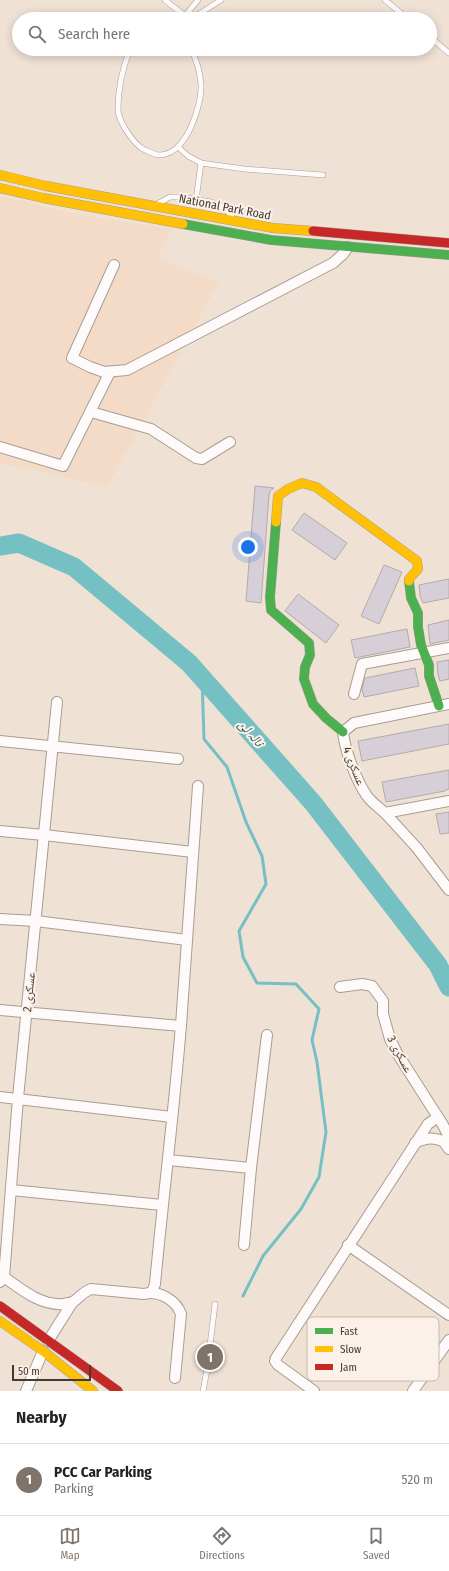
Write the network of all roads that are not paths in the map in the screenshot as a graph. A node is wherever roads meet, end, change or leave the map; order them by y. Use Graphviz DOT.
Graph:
graph roads {
  1 [pos="165,0"];
  2 [pos="198,0"];
  3 [pos="221,0"];
  4 [pos="385,0"];
  5 [pos="180,12"];
  6 [pos="191,12"];
  7 [pos="199,12"];
  8 [pos="400,12"];
  9 [pos="437,43"];
  10 [pos="449,53"];
  11 [pos="128,56"];
  12 [pos="194,56"];
  13 [pos="178,147"];
  14 [pos="201,163"];
  15 [pos="0,175"];
  16 [pos="323,175"];
  17 [pos="0,188"];
  18 [pos="196,200"];
  19 [pos="155,206"];
  20 [pos="236,221"];
  21 [pos="449,243"];
  22 [pos="348,247"];
  23 [pos="449,255"];
  24 [pos="114,265"];
  25 [pos="110,372"];
  26 [pos="90,412"];
  27 [pos="230,442"];
  28 [pos="0,447"];
  29 [pos="449,648"];
  30 [pos="425,653"];
  31 [pos="354,694"];
  32 [pos="57,702"];
  33 [pos="449,704"];
  34 [pos="438,706"];
  35 [pos="343,732"];
  36 [pos="0,741"];
  37 [pos="54,746"];
  38 [pos="178,758"];
  39 [pos="198,786"];
  40 [pos="449,801"];
  41 [pos="386,813"];
  42 [pos="0,831"];
  43 [pos="44,835"];
  44 [pos="193,852"];
  45 [pos="449,890"];
  46 [pos="0,919"];
  47 [pos="36,921"];
  48 [pos="187,940"];
  49 [pos="340,987"];
  50 [pos="0,1010"];
  51 [pos="27,1012"];
  52 [pos="181,1026"];
  53 [pos="268,1035"];
  54 [pos="0,1097"];
  55 [pos="18,1098"];
  56 [pos="172,1117"];
  57 [pos="438,1117"];
  58 [pos="415,1143"];
  59 [pos="449,1149"];
  60 [pos="168,1160"];
  61 [pos="251,1168"];
  62 [pos="11,1190"];
  63 [pos="162,1204"];
  64 [pos="244,1245"];
  65 [pos="348,1245"];
  66 [pos="2,1279"];
  67 [pos="152,1292"];
  68 [pos="72,1302"];
  69 [pos="215,1304"];
  70 [pos="0,1306"];
  71 [pos="449,1315"];
  72 [pos="0,1321"];
  73 [pos="449,1340"];
  74 [pos="48,1341"];
  75 [pos="43,1351"];
  76 [pos="439,1354"];
  77 [pos="175,1378"];
  78 [pos="420,1381"];
  79 [pos="26,1391"];
  80 [pos="93,1391"];
  81 [pos="118,1391"];
  82 [pos="203,1391"];
  83 [pos="314,1391"];
  84 [pos="413,1391"];
  1 -- 5 [label="lane"];
  2 -- 6 [label="lane"];
  3 -- 7 [label="lane"];
  4 -- 8 [label="lane"];
  9 -- 10 [label="lane"];
  11 -- 13 [label="lane"];
  12 -- 13 [label="lane"];
  13 -- 14 [label="lane"];
  14 -- 16 [label="lane"];
  14 -- 18 [label="lane"];
  15 -- 19 [label="street, National Park Road"];
  17 -- 22 [label="street, National Park Road"];
  18 -- 19 [label="lane"];
  18 -- 20 [label="lane"];
  19 -- 20 [label="street, National Park Road"];
  20 -- 21 [label="street, National Park Road"];
  22 -- 23 [label="street, National Park Road"];
  22 -- 25 [label="street"];
  24 -- 25 [label="street"];
  25 -- 26 [label="street"];
  26 -- 27 [label="street"];
  26 -- 28 [label="street"];
  29 -- 30 [label="street"];
  30 -- 31 [label="street"];
  30 -- 34 [label="street"];
  30 -- 35 [label="street"];
  32 -- 37 [label="street, عسکری 2"];
  33 -- 34 [label="street, عسکری 4"];
  34 -- 35 [label="street, عسکری 4"];
  35 -- 41 [label="street, عسکری 4"];
  36 -- 37 [label="street"];
  37 -- 38 [label="street"];
  37 -- 43 [label="street, عسکری 2"];
  39 -- 44 [label="street"];
  40 -- 41 [label="street"];
  41 -- 45 [label="street, عسکری 4"];
  42 -- 43 [label="street"];
  43 -- 44 [label="street"];
  43 -- 47 [label="street, عسکری 2"];
  44 -- 48 [label="street"];
  46 -- 47 [label="street"];
  47 -- 48 [label="street"];
  47 -- 51 [label="street, عسکری 2"];
  48 -- 52 [label="street"];
  49 -- 57 [label="street, عسکری 3"];
  50 -- 51 [label="street"];
  51 -- 52 [label="street"];
  51 -- 55 [label="street, عسکری 2"];
  52 -- 56 [label="street"];
  53 -- 61 [label="street"];
  54 -- 55 [label="street"];
  55 -- 56 [label="street"];
  55 -- 62 [label="street, عسکری 2"];
  56 -- 60 [label="street"];
  57 -- 58 [label="street"];
  57 -- 59 [label="street, عسکری 3"];
  58 -- 59 [label="street"];
  58 -- 65 [label="street"];
  60 -- 61 [label="street"];
  60 -- 63 [label="street"];
  61 -- 64 [label="street"];
  62 -- 63 [label="street"];
  62 -- 66 [label="street, عسکری 2"];
  63 -- 67 [label="street"];
  65 -- 71 [label="street"];
  65 -- 83 [label="street"];
  66 -- 68 [label="street"];
  67 -- 68 [label="street"];
  67 -- 77 [label="street"];
  68 -- 74 [label="street"];
  69 -- 82 [label="lane"];
  70 -- 74 [label="street"];
  72 -- 75 [label="street"];
  73 -- 76 [label="street"];
  74 -- 81 [label="street"];
  75 -- 79 [label="street"];
  75 -- 80 [label="street"];
  78 -- 84 [label="street"];
}
